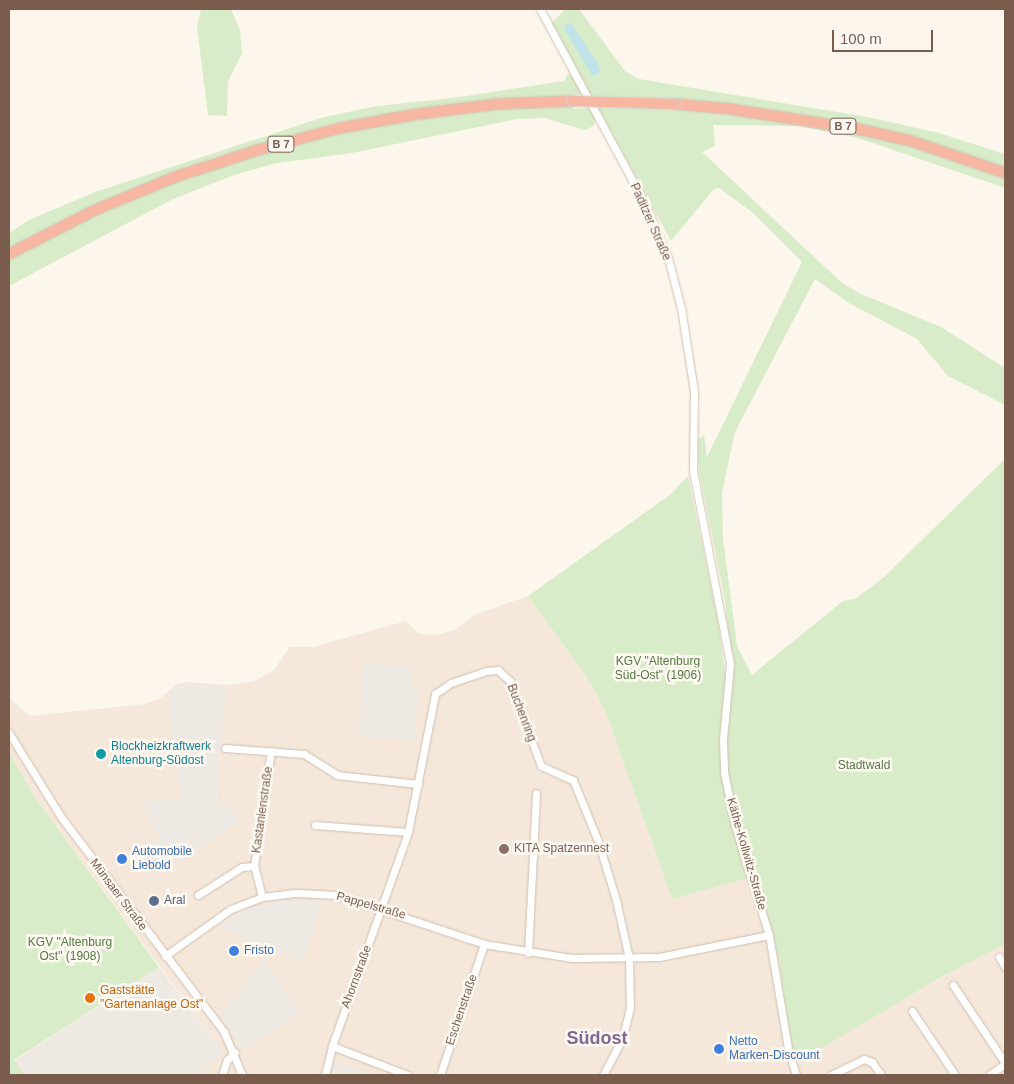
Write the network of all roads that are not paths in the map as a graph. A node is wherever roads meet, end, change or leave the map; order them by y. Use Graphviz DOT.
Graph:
graph roads {
  1 [pos="540,9"];
  2 [pos="1005,173"];
  3 [pos="9,254"];
  4 [pos="692,454"];
  5 [pos="9,733"];
  6 [pos="225,748"];
  7 [pos="271,751"];
  8 [pos="419,784"];
  9 [pos="536,793"];
  10 [pos="315,825"];
  11 [pos="408,832"];
  12 [pos="254,866"];
  13 [pos="198,895"];
  14 [pos="262,897"];
  15 [pos="382,908"];
  16 [pos="769,935"];
  17 [pos="484,944"];
  18 [pos="528,953"];
  19 [pos="165,956"];
  20 [pos="999,957"];
  21 [pos="629,958"];
  22 [pos="1005,967"];
  23 [pos="953,985"];
  24 [pos="912,1011"];
  25 [pos="332,1046"];
  26 [pos="235,1052"];
  27 [pos="1005,1064"];
  28 [pos="390,1072"];
  29 [pos="222,1075"];
  30 [pos="242,1075"];
  31 [pos="325,1075"];
  32 [pos="408,1075"];
  33 [pos="440,1075"];
  34 [pos="603,1075"];
  35 [pos="796,1075"];
  36 [pos="831,1075"];
  37 [pos="881,1075"];
  38 [pos="955,1075"];
  39 [pos="989,1075"];
  1 -- 4 [label="street, Paditzer Straße"];
  2 -- 3 [label="highway, B 7, bridge"];
  4 -- 16 [label="street, Käthe-Kollwitz-Straße"];
  5 -- 19 [label="street, Münsaer Straße"];
  6 -- 7 [label="street, Kastanienstraße"];
  7 -- 8 [label="street, Kastanienstraße"];
  7 -- 12 [label="street, Kastanienstraße"];
  8 -- 11 [label="street, Buchenring"];
  8 -- 21 [label="street, Buchenring"];
  9 -- 18 [label="street"];
  10 -- 11 [label="street"];
  11 -- 15 [label="street, Buchenring"];
  12 -- 13 [label="street"];
  12 -- 14 [label="street, Kastanienstraße"];
  14 -- 15 [label="street, Pappelstraße"];
  14 -- 19 [label="street, Pappelstraße"];
  15 -- 17 [label="street, Pappelstraße"];
  15 -- 25 [label="street, Ahornstraße"];
  16 -- 21 [label="street, Pappelstraße"];
  16 -- 35 [label="street, Käthe-Kollwitz-Straße"];
  17 -- 18 [label="street, Pappelstraße"];
  17 -- 33 [label="street, Eschenstraße"];
  18 -- 21 [label="street, Pappelstraße"];
  19 -- 26 [label="street, Münsaer Straße"];
  20 -- 22 [label="street"];
  21 -- 34 [label="street"];
  23 -- 27 [label="street"];
  24 -- 38 [label="street"];
  25 -- 28 [label="street"];
  25 -- 31 [label="street, Ahornstraße"];
  26 -- 29 [label="street"];
  26 -- 30 [label="street, Münsaer Straße"];
  27 -- 39 [label="street"];
  28 -- 32 [label="street"];
  36 -- 37 [label="street"];
}
